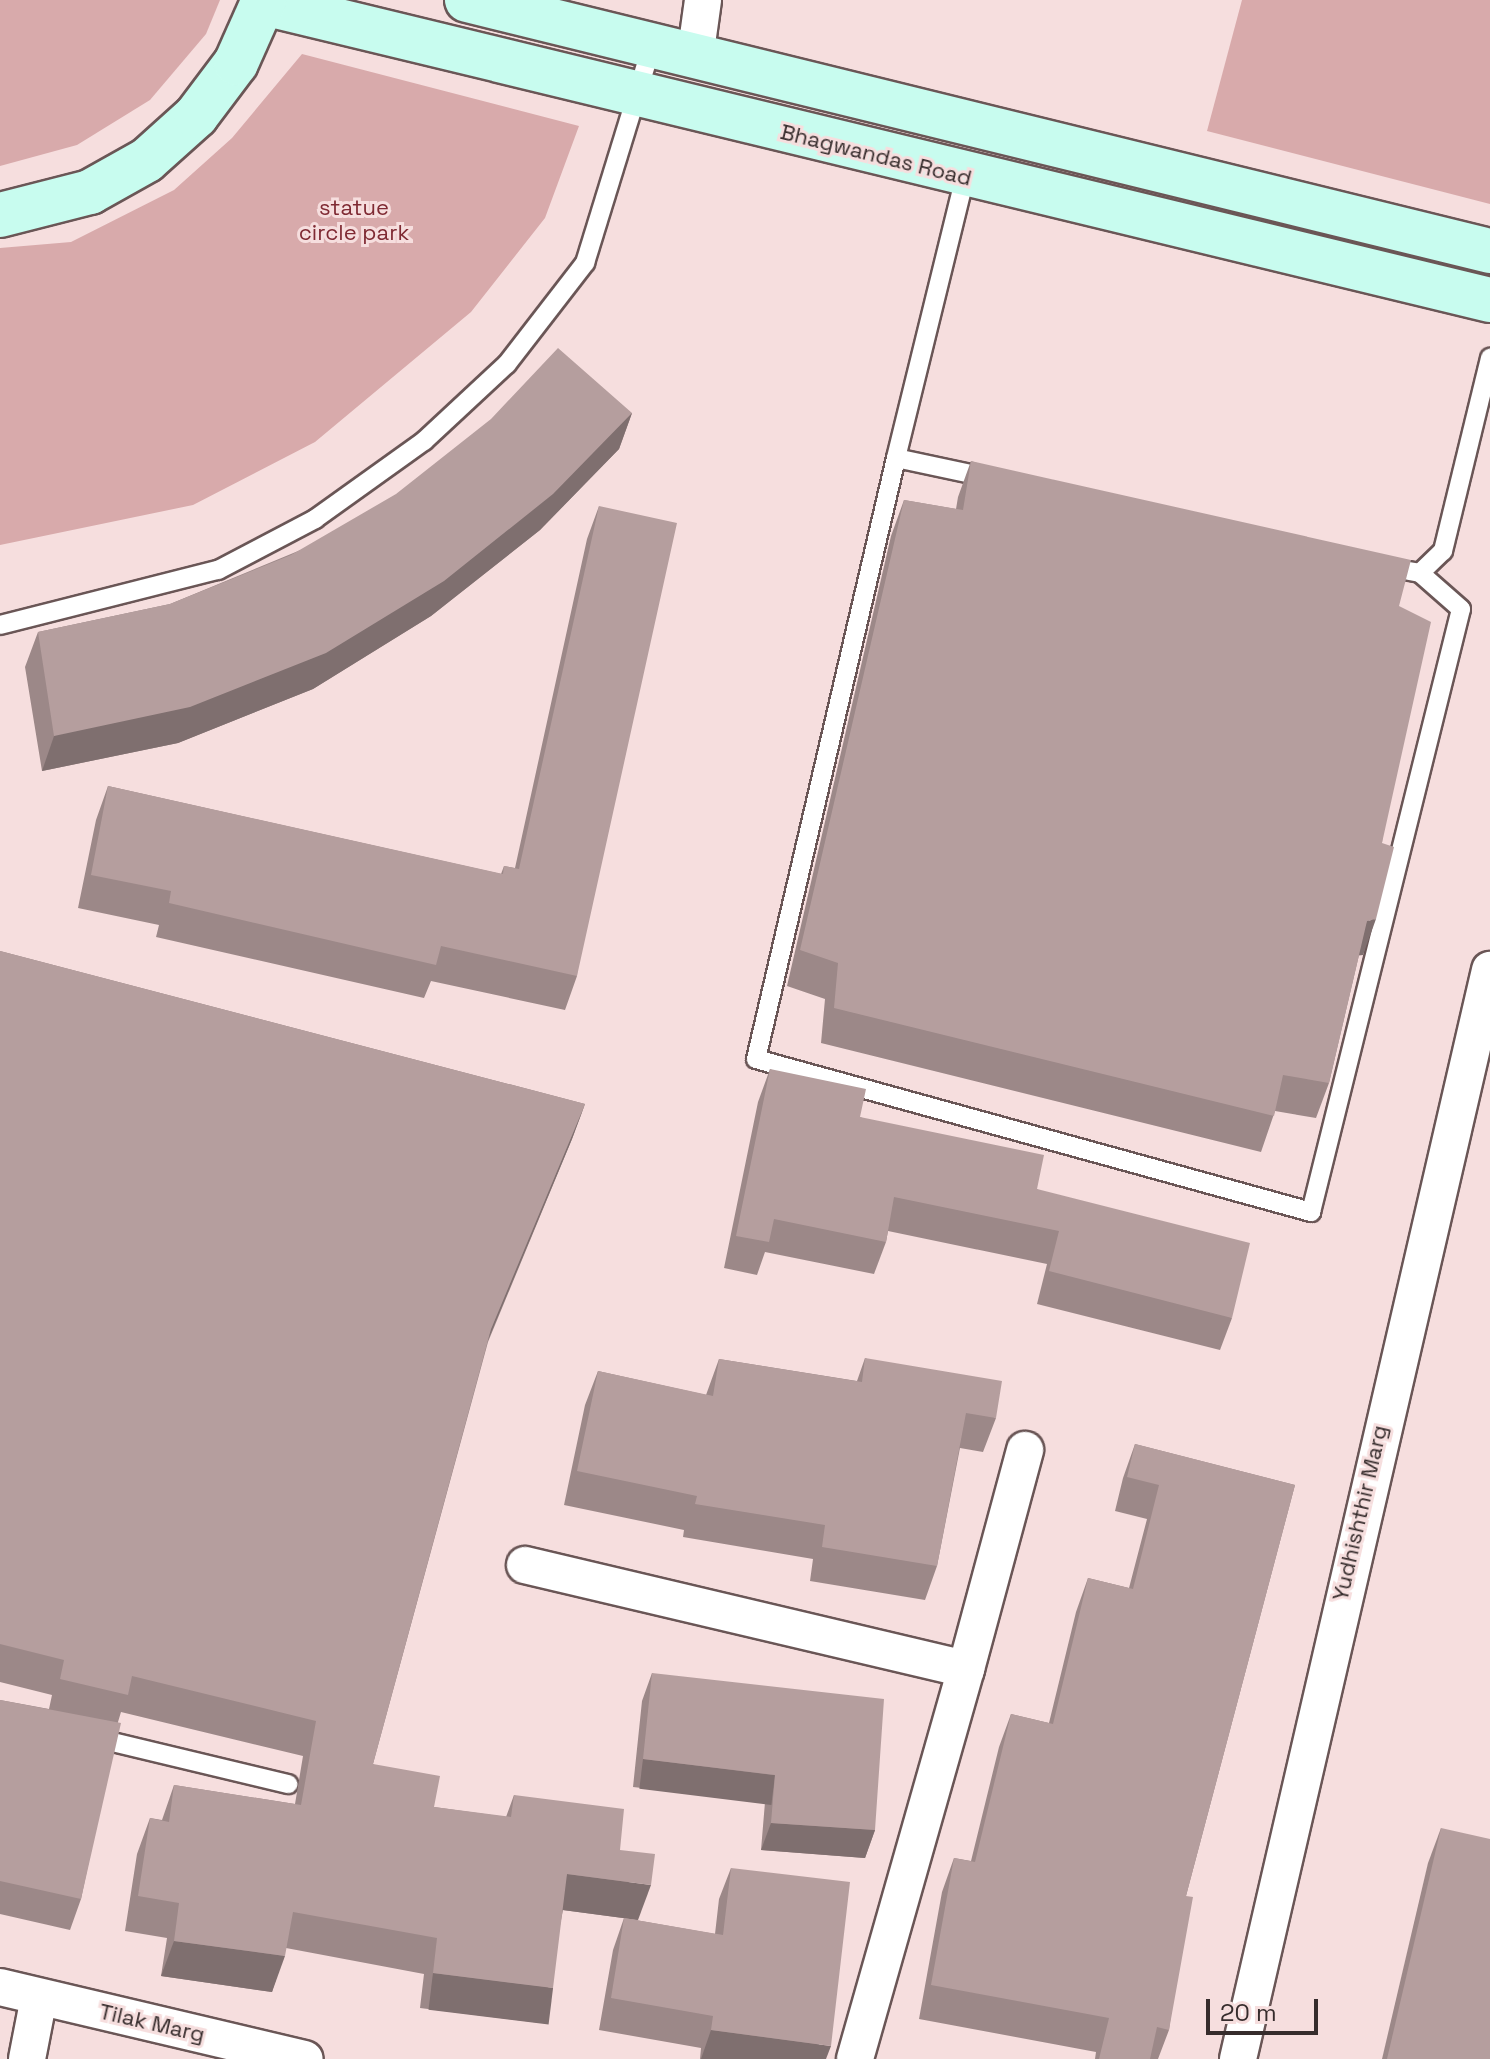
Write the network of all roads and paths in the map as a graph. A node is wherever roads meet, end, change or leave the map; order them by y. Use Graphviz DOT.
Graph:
graph roads {
  1 [pos="467,0"];
  2 [pos="703,0"];
  3 [pos="264,2"];
  4 [pos="651,48"];
  5 [pos="695,58"];
  6 [pos="640,98"];
  7 [pos="965,177"];
  8 [pos="0,215"];
  9 [pos="1490,251"];
  10 [pos="1490,300"];
  11 [pos="1490,358"];
  12 [pos="896,458"];
  13 [pos="1019,485"];
  14 [pos="1389,566"];
  15 [pos="1420,573"];
  16 [pos="0,625"];
  17 [pos="1490,970"];
  18 [pos="1025,1450"];
  19 [pos="525,1565"];
  20 [pos="966,1669"];
  21 [pos="76,1733"];
  22 [pos="288,1784"];
  23 [pos="0,1987"];
  24 [pos="39,1997"];
  25 [pos="27,2059"];
  26 [pos="305,2059"];
  27 [pos="855,2059"];
  28 [pos="1238,2059"];
  1 -- 4 [label="street"];
  2 -- 5 [label="street"];
  3 -- 6 [label="street, Bhagwandas Road"];
  3 -- 8 [label="street"];
  4 -- 5 [label="street"];
  4 -- 6 [label="lane"];
  5 -- 9 [label="street"];
  6 -- 7 [label="street, Bhagwandas Road"];
  6 -- 16 [label="lane"];
  7 -- 10 [label="street, Bhagwandas Road"];
  7 -- 12 [label="lane"];
  11 -- 15 [label="lane"];
  12 -- 13 [label="lane"];
  12 -- 15 [label="lane"];
  14 -- 15 [label="lane"];
  17 -- 28 [label="street, Yudhishthir Marg"];
  18 -- 20 [label="street"];
  19 -- 20 [label="street"];
  20 -- 27 [label="street"];
  21 -- 22 [label="lane"];
  23 -- 24 [label="street, Tilak Marg"];
  24 -- 25 [label="street"];
  24 -- 26 [label="street, Tilak Marg"];
}
